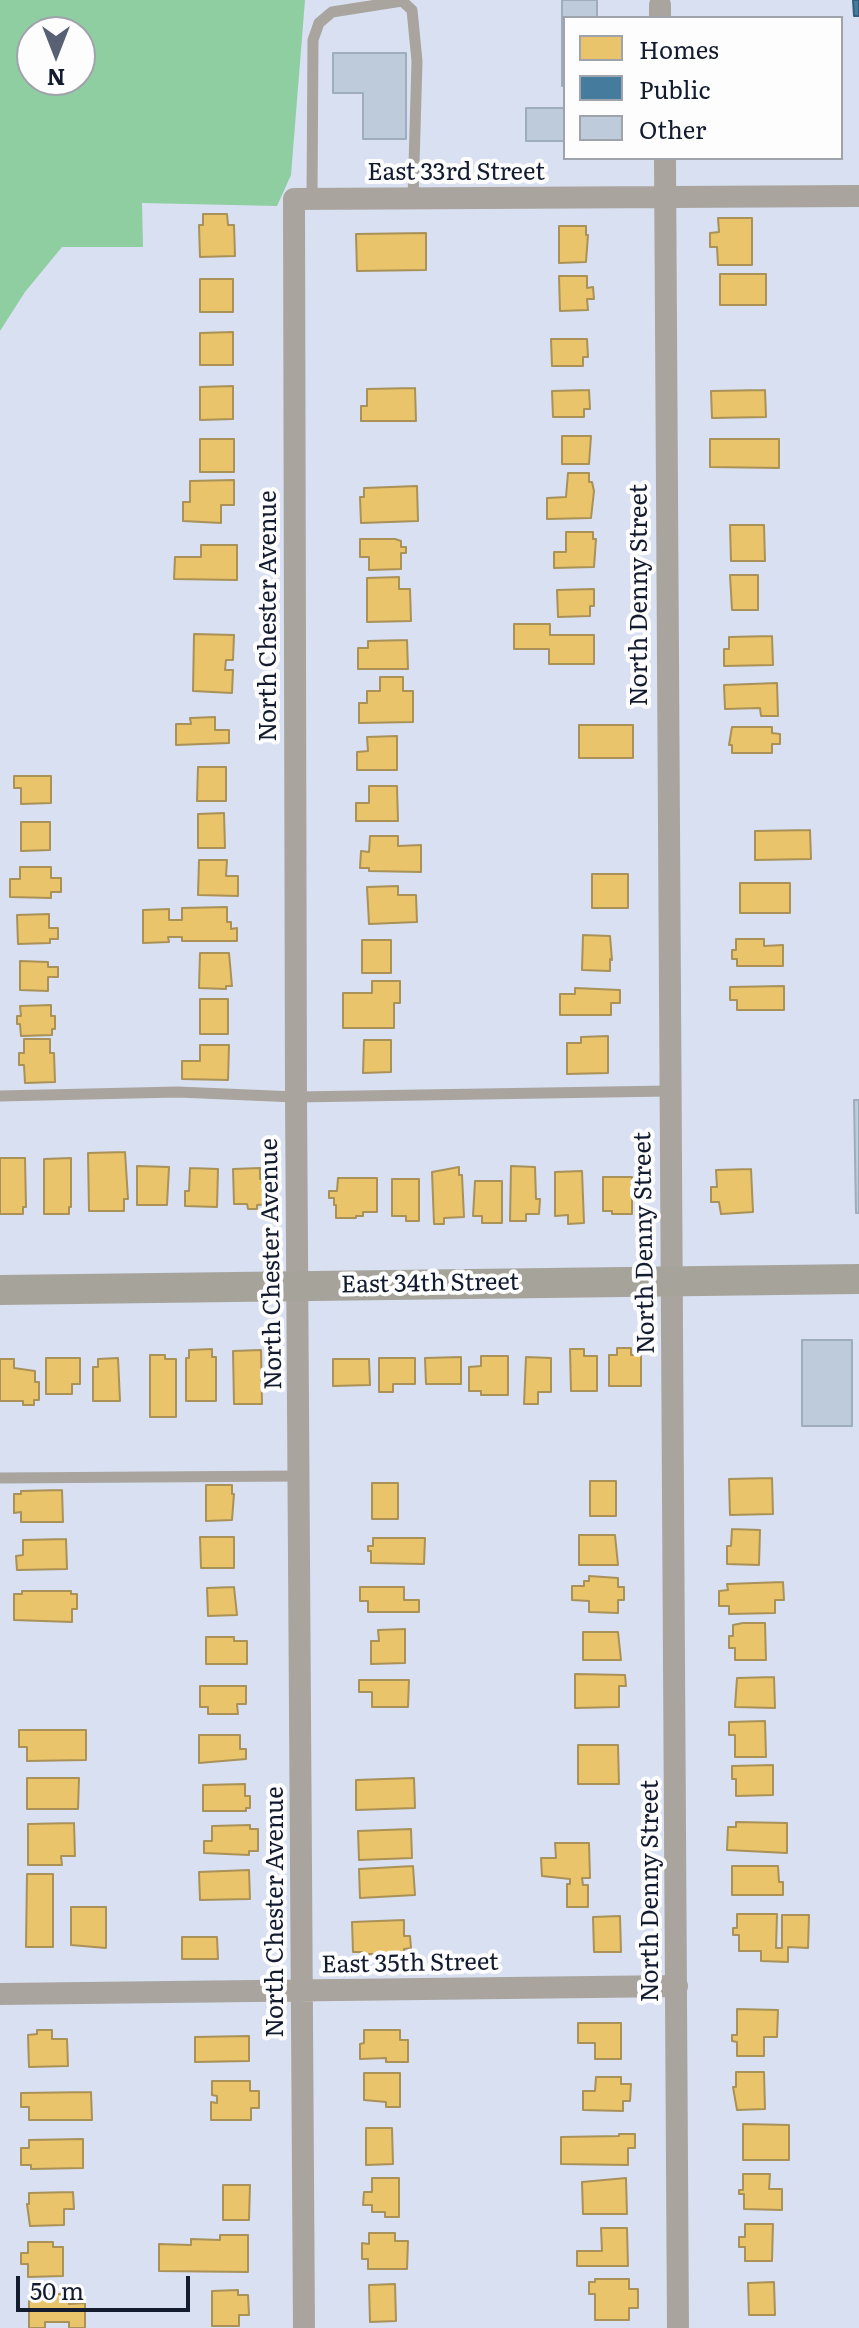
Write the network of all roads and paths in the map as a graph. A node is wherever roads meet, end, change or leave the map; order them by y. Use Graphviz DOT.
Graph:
graph roads {
  1 [pos="665,160"];
  2 [pos="859,196"];
  3 [pos="666,198"];
  4 [pos="303,199"];
  5 [pos="413,199"];
  6 [pos="669,1091"];
  7 [pos="0,1096"];
  8 [pos="296,1097"];
  9 [pos="859,1279"];
  10 [pos="672,1281"];
  11 [pos="298,1286"];
  12 [pos="0,1290"];
  13 [pos="300,1476"];
  14 [pos="0,1478"];
  15 [pos="677,1986"];
  16 [pos="303,1991"];
  17 [pos="0,1994"];
  18 [pos="304,2328"];
  19 [pos="678,2328"];
  1 -- 3 [label="street, North Denny Street"];
  2 -- 3 [label="street, East 33rd Street"];
  3 -- 5 [label="street, East 33rd Street"];
  3 -- 6 [label="street, North Denny Street"];
  4 -- 5 [label="street, East 33rd Street"];
  4 -- 5 [label="lane"];
  4 -- 8 [label="street, North Chester Avenue"];
  6 -- 8 [label="lane"];
  6 -- 10 [label="street, North Denny Street"];
  7 -- 8 [label="lane"];
  8 -- 11 [label="street, North Chester Avenue"];
  9 -- 10 [label="main road, East 34th Street"];
  10 -- 11 [label="main road, East 34th Street"];
  10 -- 15 [label="street, North Denny Street"];
  11 -- 12 [label="main road, East 34th Street"];
  11 -- 13 [label="street, North Chester Avenue"];
  13 -- 14 [label="lane"];
  13 -- 16 [label="street, North Chester Avenue"];
  15 -- 16 [label="street, East 35th Street"];
  15 -- 19 [label="street, North Denny Street"];
  16 -- 17 [label="street, East 35th Street"];
  16 -- 18 [label="street, North Chester Avenue"];
}
